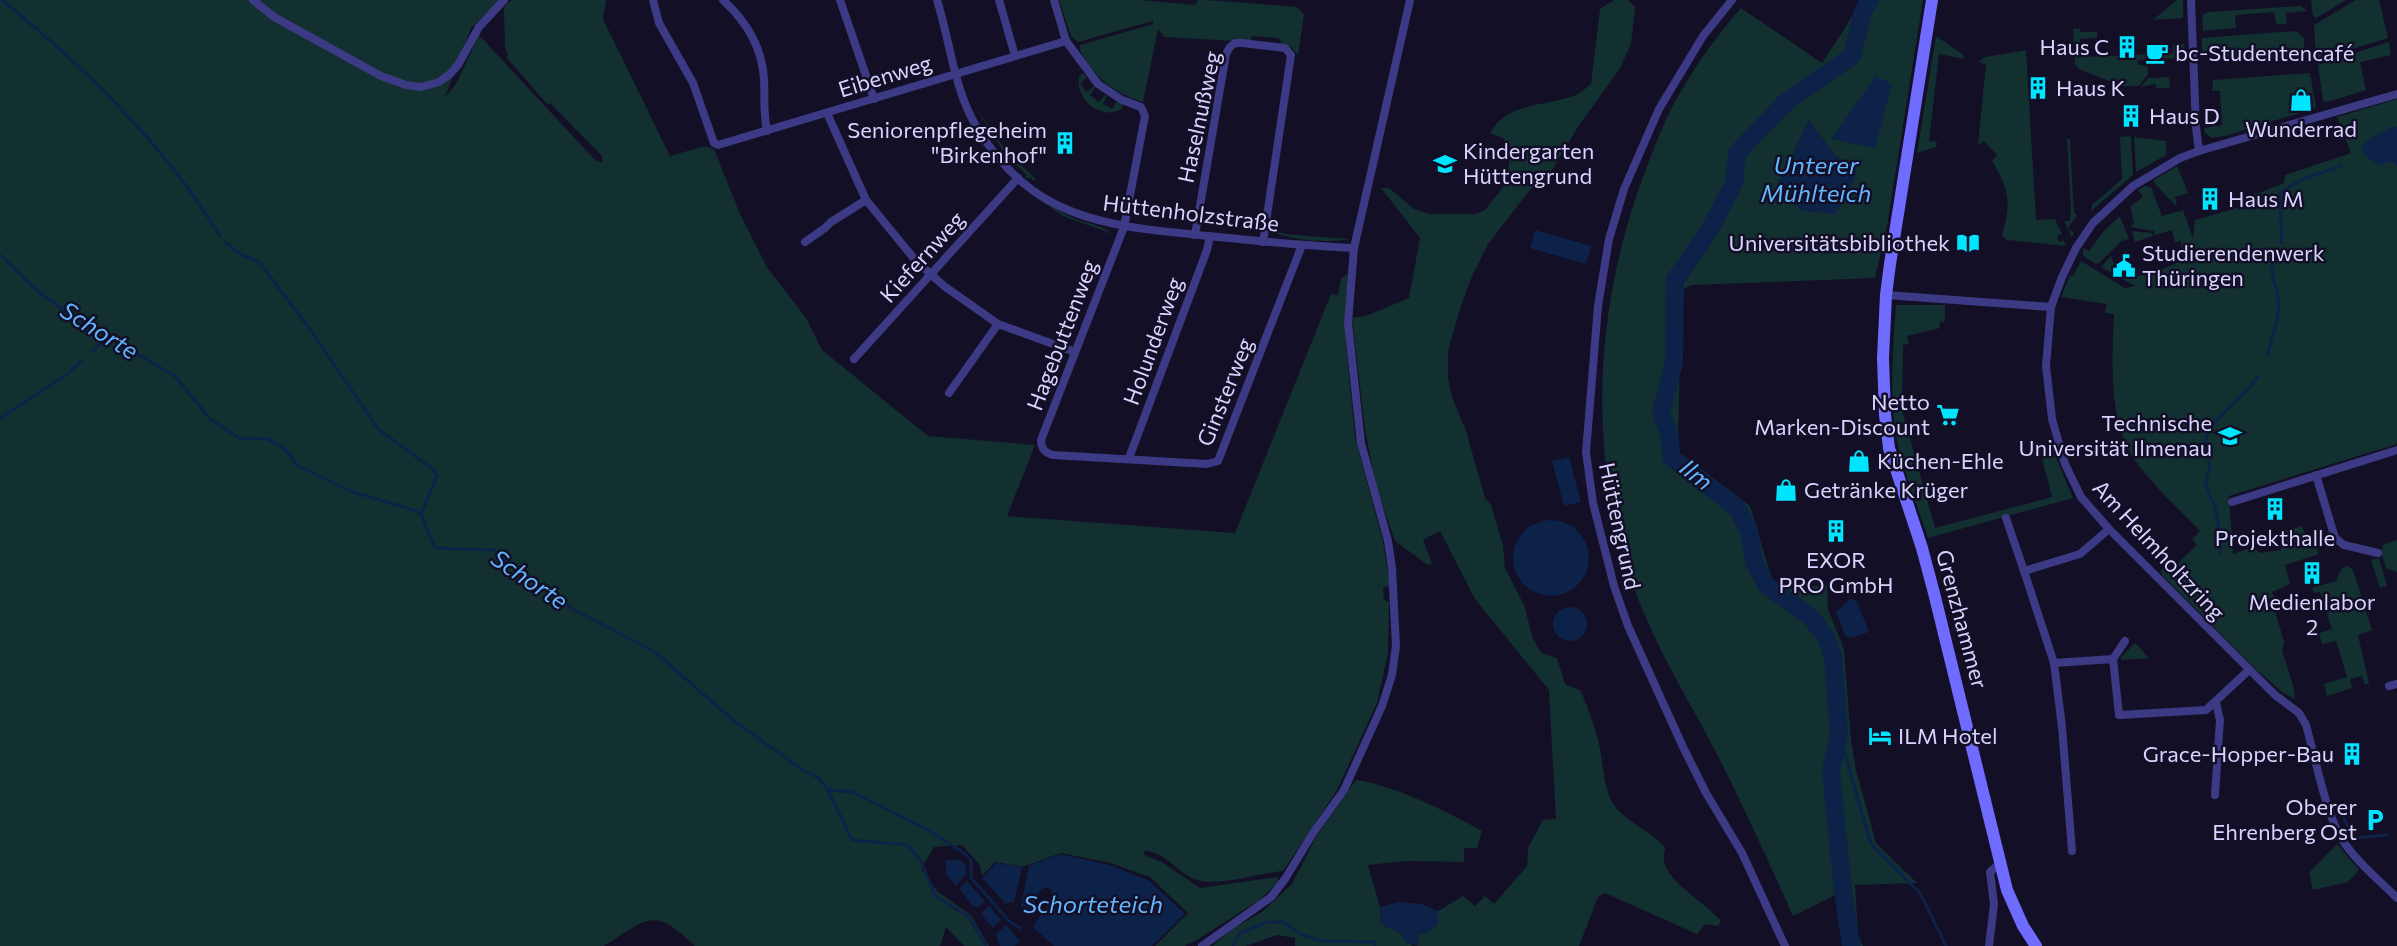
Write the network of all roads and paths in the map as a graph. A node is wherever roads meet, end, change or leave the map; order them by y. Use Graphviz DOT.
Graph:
graph roads {
  1 [pos="253,0"];
  2 [pos="504,0"];
  3 [pos="653,0"];
  4 [pos="723,0"];
  5 [pos="840,0"];
  6 [pos="937,0"];
  7 [pos="999,0"];
  8 [pos="1054,0"];
  9 [pos="1410,0"];
  10 [pos="1732,0"];
  11 [pos="1932,0"];
  12 [pos="2191,0"];
  13 [pos="1066,41"];
  14 [pos="1015,56"];
  15 [pos="956,73"];
  16 [pos="2397,94"];
  17 [pos="874,99"];
  18 [pos="827,113"];
  19 [pos="767,131"];
  20 [pos="2199,151"];
  21 [pos="1018,178"];
  22 [pos="866,200"];
  23 [pos="1124,227"];
  24 [pos="1195,235"];
  25 [pos="1210,236"];
  26 [pos="805,242"];
  27 [pos="1263,242"];
  28 [pos="1302,245"];
  29 [pos="1354,248"];
  30 [pos="930,274"];
  31 [pos="1886,295"];
  32 [pos="2051,308"];
  33 [pos="998,324"];
  34 [pos="1075,352"];
  35 [pos="854,359"];
  36 [pos="949,393"];
  37 [pos="2397,450"];
  38 [pos="1048,454"];
  39 [pos="1129,458"];
  40 [pos="2316,475"];
  41 [pos="2232,502"];
  42 [pos="2006,518"];
  43 [pos="2109,529"];
  44 [pos="2378,553"];
  45 [pos="2024,572"];
  46 [pos="2125,641"];
  47 [pos="2112,659"];
  48 [pos="2054,663"];
  49 [pos="2249,670"];
  50 [pos="2216,703"];
  51 [pos="2215,795"];
  52 [pos="2072,851"];
  53 [pos="2000,863"];
  54 [pos="2397,898"];
  55 [pos="1202,946"];
  56 [pos="1785,946"];
  57 [pos="1989,946"];
  58 [pos="2036,946"];
  1 -- 2 [label="street"];
  3 -- 19 [label="street, Eibenweg"];
  4 -- 19 [label="street"];
  5 -- 17 [label="street"];
  6 -- 15 [label="street, Hüttenholzstraße"];
  7 -- 14 [label="street"];
  8 -- 13 [label="street"];
  9 -- 29 [label="street"];
  10 -- 56 [label="street, Hüttengrund"];
  11 -- 31 [label="main road, Grenzhammer"];
  12 -- 20 [label="street"];
  13 -- 14 [label="street, Eibenweg"];
  13 -- 23 [label="street, Hagebuttenweg"];
  14 -- 15 [label="street, Eibenweg"];
  15 -- 17 [label="street, Eibenweg"];
  15 -- 21 [label="street, Hüttenholzstraße"];
  16 -- 20 [label="street, Am Helmholtzring"];
  17 -- 18 [label="street, Eibenweg"];
  18 -- 19 [label="street, Eibenweg"];
  18 -- 22 [label="street"];
  20 -- 32 [label="street, Am Helmholtzring"];
  21 -- 23 [label="street, Hüttenholzstraße"];
  21 -- 30 [label="street, Kiefernweg"];
  22 -- 26 [label="street"];
  22 -- 30 [label="street"];
  23 -- 24 [label="street, Hüttenholzstraße"];
  23 -- 34 [label="street, Hagebuttenweg"];
  24 -- 25 [label="street, Hüttenholzstraße"];
  24 -- 27 [label="street, Haselnußweg"];
  25 -- 27 [label="street, Hüttenholzstraße"];
  25 -- 39 [label="street, Holunderweg"];
  27 -- 28 [label="street, Hüttenholzstraße"];
  28 -- 29 [label="street, Hüttenholzstraße"];
  28 -- 39 [label="street, Ginsterweg"];
  29 -- 55 [label="street"];
  30 -- 33 [label="street"];
  30 -- 35 [label="street, Kiefernweg"];
  31 -- 32 [label="street"];
  31 -- 53 [label="main road, Grenzhammer"];
  32 -- 43 [label="street, Am Helmholtzring"];
  33 -- 34 [label="street"];
  33 -- 36 [label="street"];
  34 -- 38 [label="street, Hagebuttenweg"];
  37 -- 40 [label="street"];
  38 -- 39 [label="street, Ginsterweg"];
  40 -- 41 [label="street"];
  40 -- 44 [label="street"];
  42 -- 45 [label="street"];
  43 -- 45 [label="street"];
  43 -- 49 [label="street, Am Helmholtzring"];
  45 -- 48 [label="street"];
  46 -- 47 [label="street"];
  47 -- 48 [label="street"];
  47 -- 50 [label="street"];
  48 -- 52 [label="street"];
  49 -- 50 [label="street"];
  49 -- 54 [label="street, Am Helmholtzring"];
  50 -- 51 [label="street"];
  53 -- 57 [label="street"];
  53 -- 58 [label="main road, Grenzhammer"];
}
